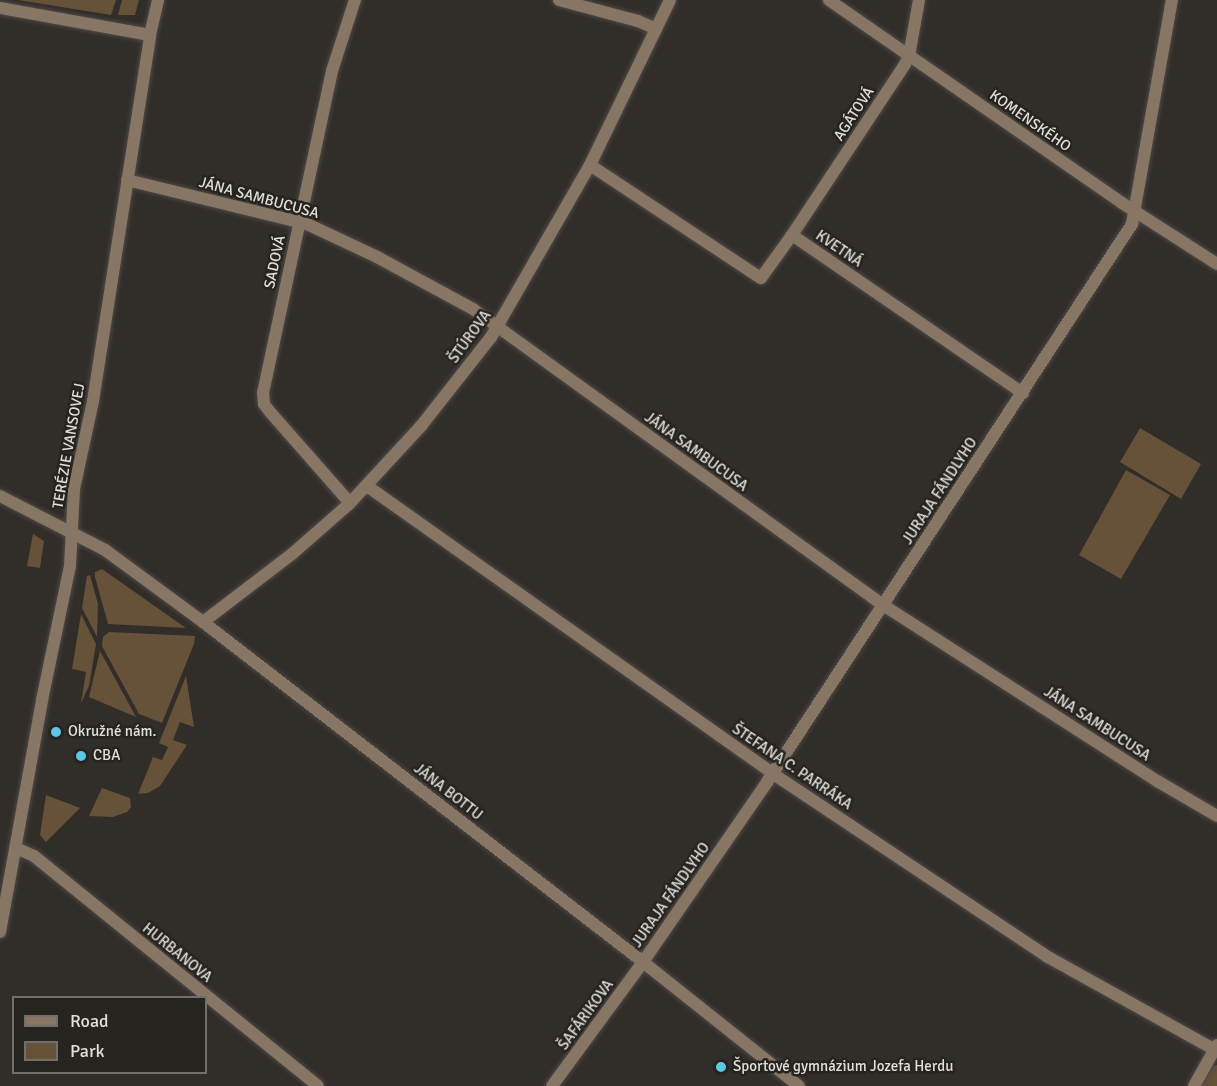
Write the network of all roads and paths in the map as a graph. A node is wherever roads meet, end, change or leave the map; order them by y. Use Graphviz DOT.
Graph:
graph roads {
  1 [pos="158,0"];
  2 [pos="354,0"];
  3 [pos="560,0"];
  4 [pos="670,0"];
  5 [pos="830,0"];
  6 [pos="919,0"];
  7 [pos="1172,0"];
  8 [pos="0,8"];
  9 [pos="656,29"];
  10 [pos="150,35"];
  11 [pos="909,56"];
  12 [pos="590,165"];
  13 [pos="127,180"];
  14 [pos="1134,211"];
  15 [pos="298,222"];
  16 [pos="792,236"];
  17 [pos="1217,264"];
  18 [pos="497,327"];
  19 [pos="1023,393"];
  20 [pos="367,486"];
  21 [pos="0,496"];
  22 [pos="350,503"];
  23 [pos="72,531"];
  24 [pos="883,605"];
  25 [pos="204,622"];
  26 [pos="772,773"];
  27 [pos="1217,816"];
  28 [pos="16,848"];
  29 [pos="0,932"];
  30 [pos="643,962"];
  31 [pos="207,996"];
  32 [pos="207,996"];
  33 [pos="1216,1049"];
  34 [pos="318,1086"];
  35 [pos="552,1086"];
  36 [pos="799,1086"];
  37 [pos="1194,1086"];
  1 -- 10 [label="street, TERÉZIE VANSOVEJ"];
  2 -- 15 [label="street, SADOVÁ"];
  3 -- 9 [label="street"];
  4 -- 9 [label="street, ŠTÚROVA"];
  5 -- 11 [label="street, KOMENSKÉHO"];
  6 -- 11 [label="street, AGÁTOVÁ"];
  7 -- 14 [label="street, JURAJA FÁNDLYHO"];
  8 -- 10 [label="street"];
  9 -- 12 [label="street, ŠTÚROVA"];
  10 -- 13 [label="street, TERÉZIE VANSOVEJ"];
  11 -- 14 [label="street, KOMENSKÉHO"];
  11 -- 16 [label="street, AGÁTOVÁ"];
  12 -- 16 [label="street, KVETNÁ"];
  12 -- 18 [label="street, ŠTÚROVA"];
  13 -- 15 [label="street, JÁNA SAMBUCUSA"];
  13 -- 23 [label="street, TERÉZIE VANSOVEJ"];
  14 -- 17 [label="street, KOMENSKÉHO"];
  14 -- 19 [label="street, JURAJA FÁNDLYHO"];
  15 -- 18 [label="street, JÁNA SAMBUCUSA"];
  15 -- 22 [label="street, SADOVÁ"];
  16 -- 19 [label="street, KVETNÁ"];
  18 -- 20 [label="street, ŠTÚROVA"];
  18 -- 24 [label="street, JÁNA SAMBUCUSA"];
  19 -- 24 [label="street, JURAJA FÁNDLYHO"];
  20 -- 22 [label="street, ŠTÚROVA"];
  20 -- 26 [label="street, ŠTEFANA C. PARRÁKA"];
  21 -- 23 [label="street, JÁNA BOTTU"];
  22 -- 25 [label="street, ŠTÚROVA"];
  23 -- 25 [label="street, JÁNA BOTTU"];
  23 -- 28 [label="street, TERÉZIE VANSOVEJ"];
  24 -- 26 [label="street, JURAJA FÁNDLYHO"];
  24 -- 27 [label="street, JÁNA SAMBUCUSA"];
  25 -- 30 [label="street, JÁNA BOTTU"];
  26 -- 30 [label="street, JURAJA FÁNDLYHO"];
  26 -- 33 [label="street, ŠTEFANA C. PARRÁKA"];
  28 -- 29 [label="street, TERÉZIE VANSOVEJ"];
  28 -- 32 [label="street, HURBANOVA"];
  30 -- 35 [label="street, ŠAFÁRIKOVA"];
  30 -- 36 [label="street, JÁNA BOTTU"];
  31 -- 34 [label="street, HURBANOVA"];
  33 -- 37 [label="street"];
}
